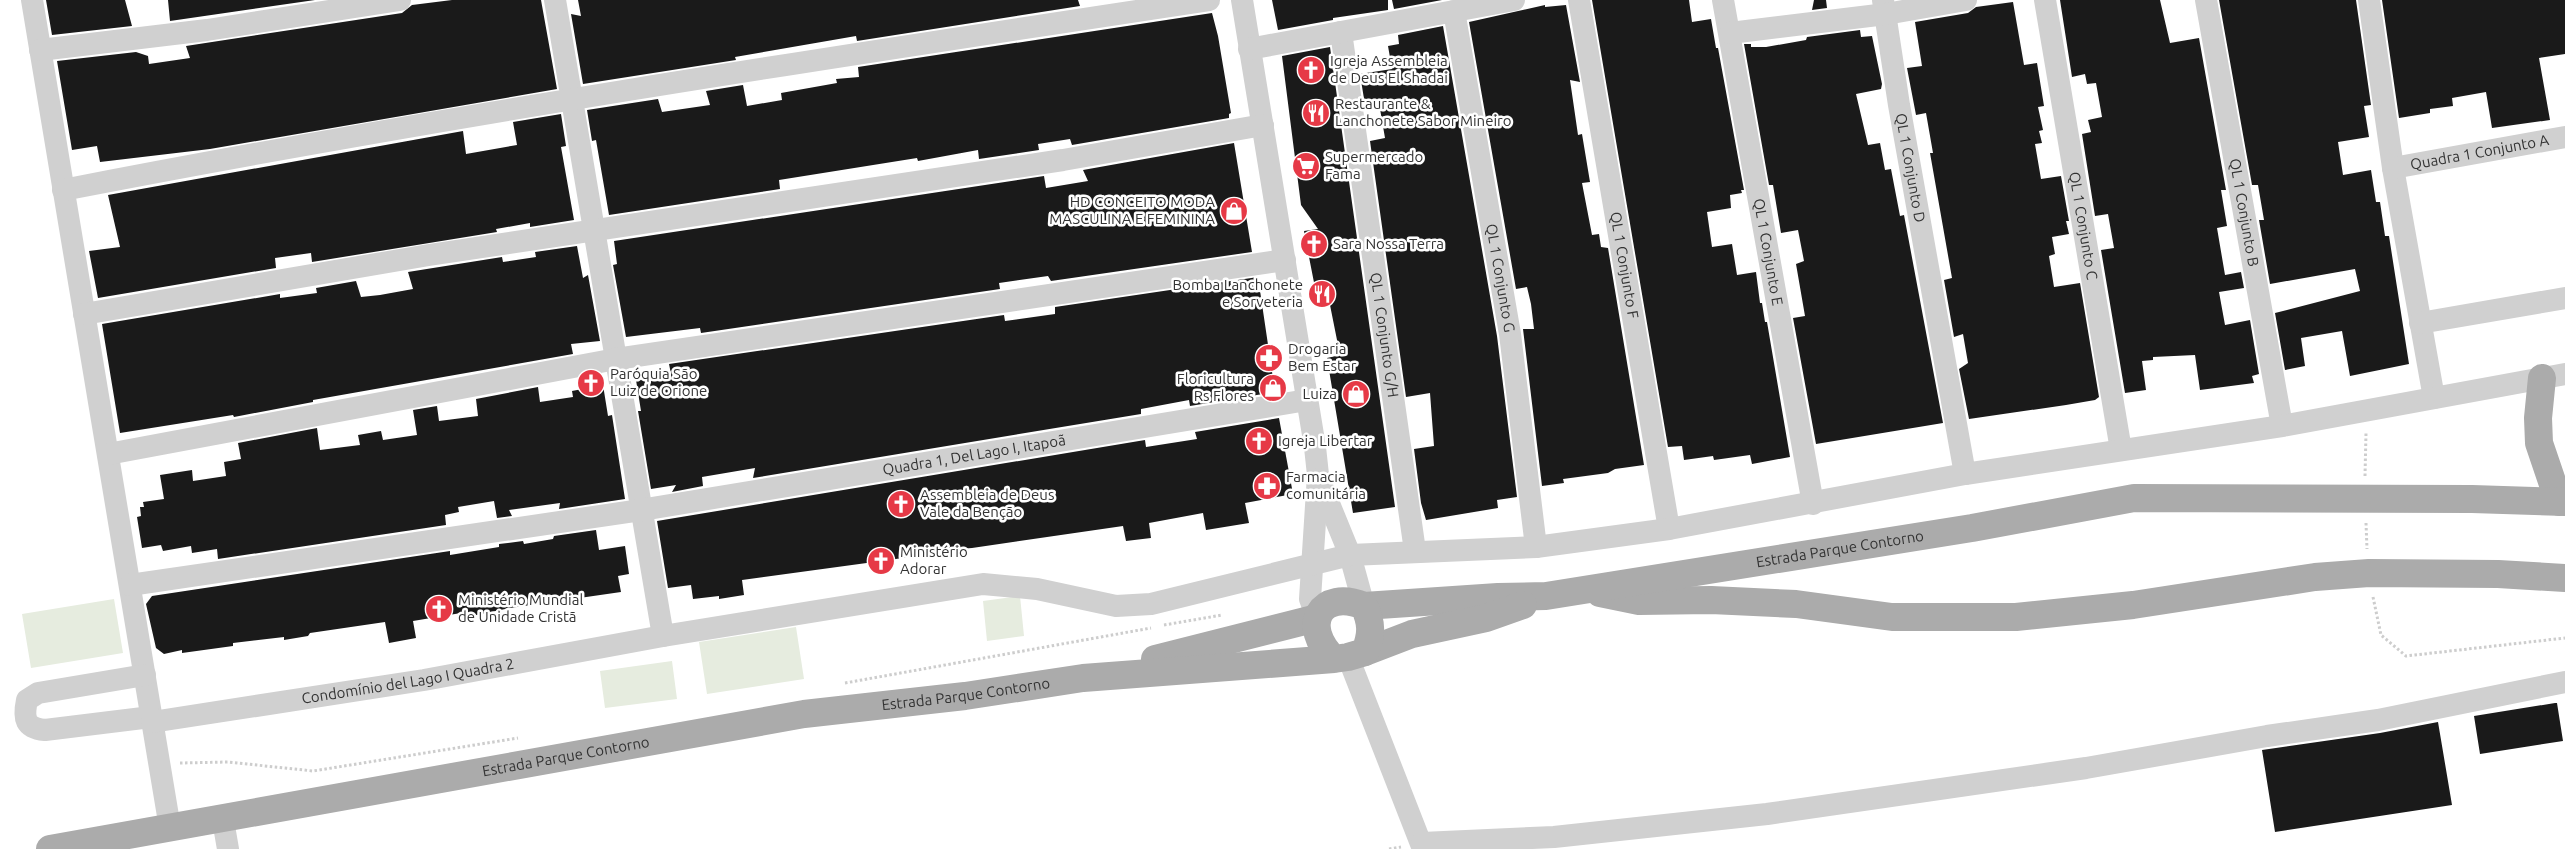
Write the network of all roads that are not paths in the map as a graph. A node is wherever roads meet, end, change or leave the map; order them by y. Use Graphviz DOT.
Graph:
graph roads {
  1 [pos="32,0"];
  2 [pos="400,0"];
  3 [pos="555,0"];
  4 [pos="1209,0"];
  5 [pos="1242,0"];
  6 [pos="1514,0"];
  7 [pos="1579,0"];
  8 [pos="1724,0"];
  9 [pos="1966,0"];
  10 [pos="2045,0"];
  11 [pos="2206,0"];
  12 [pos="2369,0"];
  13 [pos="1884,7"];
  14 [pos="1454,11"];
  15 [pos="1341,32"];
  16 [pos="1730,33"];
  17 [pos="1250,49"];
  18 [pos="40,50"];
  19 [pos="572,101"];
  20 [pos="1263,125"];
  21 [pos="2565,137"];
  22 [pos="2393,168"];
  23 [pos="63,190"];
  24 [pos="594,230"];
  25 [pos="1285,260"];
  26 [pos="2565,298"];
  27 [pos="84,314"];
  28 [pos="2420,323"];
  29 [pos="616,358"];
  30 [pos="2554,376"];
  31 [pos="2434,398"];
  32 [pos="1307,400"];
  33 [pos="2282,426"];
  34 [pos="2121,450"];
  35 [pos="108,454"];
  36 [pos="1965,474"];
  37 [pos="1318,475"];
  38 [pos="2562,502"];
  39 [pos="1814,504"];
  40 [pos="641,510"];
  41 [pos="1669,529"];
  42 [pos="1536,547"];
  43 [pos="1415,551"];
  44 [pos="1350,555"];
  45 [pos="1311,563"];
  46 [pos="2565,578"];
  47 [pos="130,585"];
  48 [pos="1584,590"];
  49 [pos="1546,596"];
  50 [pos="1364,606"];
  51 [pos="1316,618"];
  52 [pos="663,636"];
  53 [pos="1349,656"];
  54 [pos="144,675"];
  55 [pos="1084,678"];
  56 [pos="2565,682"];
  57 [pos="152,720"];
  58 [pos="223,820"];
  59 [pos="170,828"];
  60 [pos="1423,846"];
  61 [pos="50,849"];
  62 [pos="228,849"];
  1 -- 18 [label="street"];
  2 -- 18 [label="street"];
  3 -- 19 [label="street"];
  4 -- 19 [label="street"];
  5 -- 17 [label="street"];
  6 -- 14 [label="street"];
  7 -- 41 [label="street, QL 1 Conjunto F"];
  8 -- 16 [label="street, QL 1 Conjunto E"];
  9 -- 13 [label="street"];
  10 -- 34 [label="street, QL 1 Conjunto C"];
  11 -- 33 [label="street, QL 1 Conjunto B"];
  12 -- 22 [label="street"];
  13 -- 16 [label="street"];
  13 -- 36 [label="street, QL 1 Conjunto D"];
  14 -- 15 [label="street"];
  14 -- 42 [label="street, QL 1 Conjunto G"];
  15 -- 17 [label="street"];
  15 -- 43 [label="street, QL 1 Conjunto G/H"];
  16 -- 39 [label="street, QL 1 Conjunto E"];
  17 -- 20 [label="street"];
  18 -- 23 [label="street"];
  19 -- 23 [label="street"];
  19 -- 24 [label="street"];
  20 -- 24 [label="street"];
  20 -- 25 [label="street"];
  21 -- 22 [label="street, Quadra 1 Conjunto A"];
  22 -- 28 [label="street"];
  23 -- 27 [label="street"];
  24 -- 27 [label="street"];
  24 -- 29 [label="street"];
  25 -- 29 [label="street"];
  25 -- 32 [label="street"];
  26 -- 28 [label="street"];
  27 -- 35 [label="street"];
  28 -- 31 [label="street"];
  29 -- 35 [label="street"];
  29 -- 40 [label="street"];
  30 -- 31 [label="street, Condomínio del Lago I Quadra 2"];
  30 -- 38 [label="main road"];
  31 -- 33 [label="street, Condomínio del Lago I Quadra 2"];
  32 -- 37 [label="street"];
  32 -- 40 [label="street, Quadra 1, Del Lago I, Itapoã"];
  33 -- 34 [label="street, Condomínio del Lago I Quadra 2"];
  34 -- 36 [label="street, Condomínio del Lago I Quadra 2"];
  35 -- 47 [label="street"];
  36 -- 39 [label="street, Condomínio del Lago I Quadra 2"];
  37 -- 44 [label="street"];
  37 -- 45 [label="street"];
  38 -- 48 [label="main road, Estrada Parque Contorno"];
  39 -- 41 [label="street, Condomínio del Lago I Quadra 2"];
  40 -- 47 [label="street, Quadra 1, Del Lago I, Itapoã"];
  40 -- 52 [label="street"];
  41 -- 42 [label="street, Condomínio del Lago I Quadra 2"];
  42 -- 43 [label="street, Condomínio del Lago I Quadra 2"];
  43 -- 44 [label="street, Condomínio del Lago I Quadra 2"];
  44 -- 45 [label="street, Condomínio del Lago I Quadra 2"];
  44 -- 50 [label="street"];
  45 -- 51 [label="street"];
  45 -- 52 [label="street, Condomínio del Lago I Quadra 2"];
  46 -- 48 [label="main road"];
  47 -- 54 [label="street"];
  48 -- 49 [label="main road, Estrada Parque Contorno"];
  49 -- 50 [label="main road, Estrada Parque Contorno"];
  49 -- 53 [label="main road, Estrada Parque Contorno"];
  50 -- 51 [label="main road"];
  50 -- 53 [label="main road"];
  51 -- 53 [label="main road"];
  51 -- 55 [label="main road, Estrada Parque Contorno"];
  52 -- 57 [label="street, Condomínio del Lago I Quadra 2"];
  53 -- 55 [label="main road, Estrada Parque Contorno"];
  53 -- 60 [label="street"];
  54 -- 57 [label="street"];
  54 -- 57 [label="street, Condomínio del Lago I Quadra 2"];
  55 -- 58 [label="main road, Estrada Parque Contorno"];
  56 -- 60 [label="street"];
  57 -- 59 [label="street"];
  58 -- 59 [label="main road, Estrada Parque Contorno"];
  58 -- 62 [label="street"];
  59 -- 61 [label="main road, Estrada Parque Contorno"];
}
